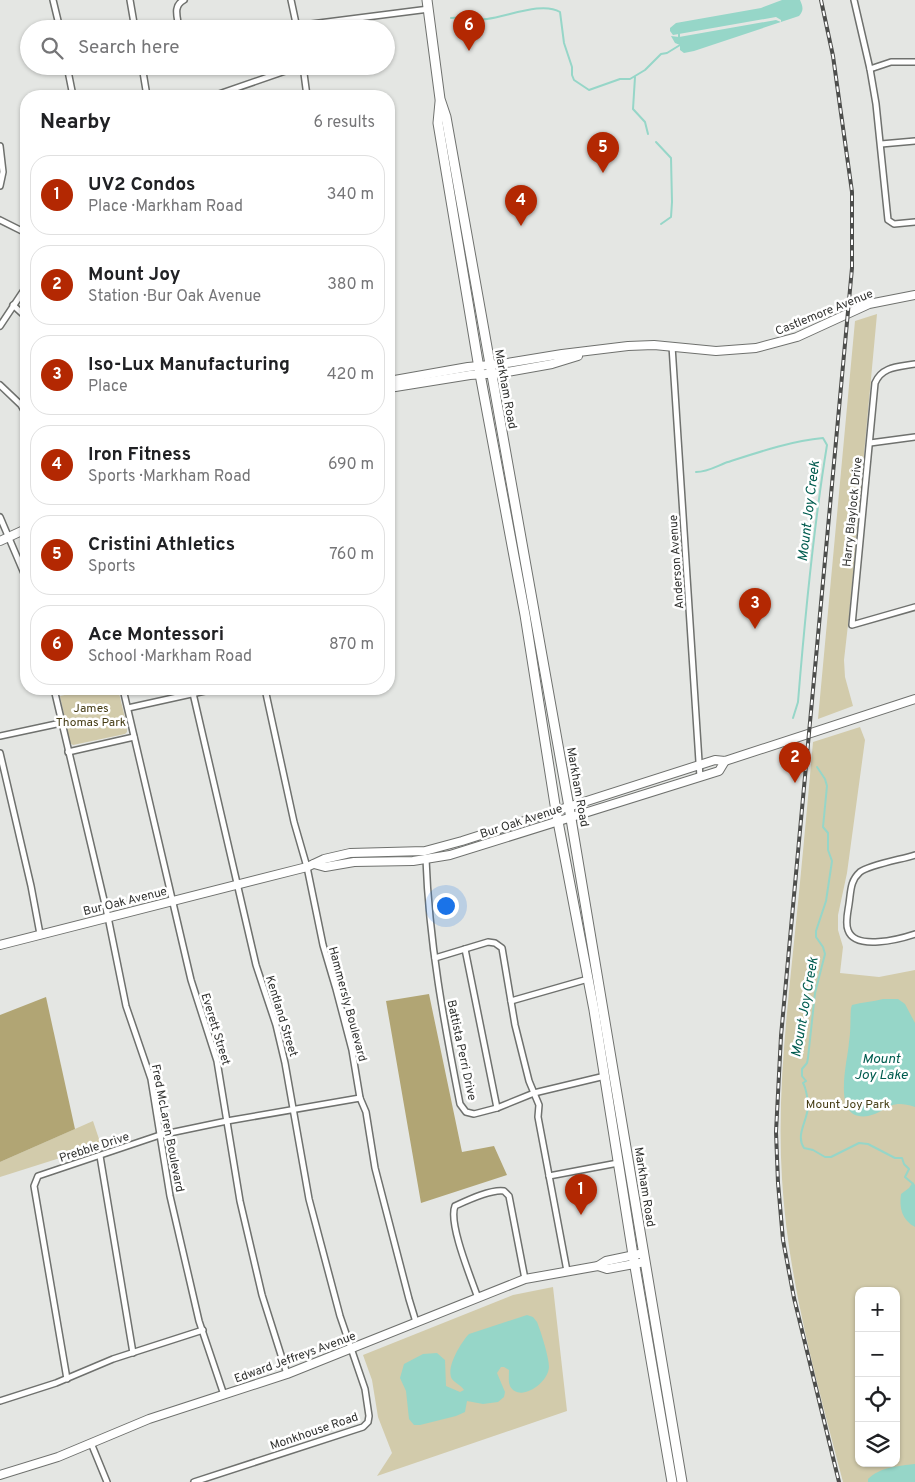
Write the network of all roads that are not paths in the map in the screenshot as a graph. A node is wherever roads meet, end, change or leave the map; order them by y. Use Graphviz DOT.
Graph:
graph roads {
  1 [pos="53,0"];
  2 [pos="130,0"];
  3 [pos="184,0"];
  4 [pos="291,0"];
  5 [pos="854,0"];
  6 [pos="428,5"];
  7 [pos="58,20"];
  8 [pos="133,20"];
  9 [pos="179,20"];
  10 [pos="295,20"];
  11 [pos="339,20"];
  12 [pos="915,62"];
  13 [pos="870,69"];
  14 [pos="70,75"];
  15 [pos="144,75"];
  16 [pos="275,75"];
  17 [pos="304,75"];
  18 [pos="72,90"];
  19 [pos="147,90"];
  20 [pos="231,90"];
  21 [pos="307,90"];
  22 [pos="440,99"];
  23 [pos="915,141"];
  24 [pos="881,144"];
  25 [pos="0,146"];
  26 [pos="0,186"];
  27 [pos="0,220"];
  28 [pos="915,222"];
  29 [pos="20,230"];
  30 [pos="20,295"];
  31 [pos="915,295"];
  32 [pos="13,305"];
  33 [pos="20,311"];
  34 [pos="0,326"];
  35 [pos="672,346"];
  36 [pos="915,364"];
  37 [pos="490,369"];
  38 [pos="480,370"];
  39 [pos="395,380"];
  40 [pos="0,384"];
  41 [pos="395,387"];
  42 [pos="20,405"];
  43 [pos="915,437"];
  44 [pos="870,443"];
  45 [pos="0,517"];
  46 [pos="20,532"];
  47 [pos="9,538"];
  48 [pos="0,541"];
  49 [pos="20,564"];
  50 [pos="915,607"];
  51 [pos="55,695"];
  52 [pos="125,695"];
  53 [pos="178,695"];
  54 [pos="194,695"];
  55 [pos="266,695"];
  56 [pos="915,699"];
  57 [pos="128,708"];
  58 [pos="61,723"];
  59 [pos="0,736"];
  60 [pos="134,737"];
  61 [pos="68,752"];
  62 [pos="0,753"];
  63 [pos="725,761"];
  64 [pos="699,765"];
  65 [pos="700,777"];
  66 [pos="570,812"];
  67 [pos="558,815"];
  68 [pos="915,855"];
  69 [pos="426,859"];
  70 [pos="310,866"];
  71 [pos="237,885"];
  72 [pos="172,902"];
  73 [pos="108,917"];
  74 [pos="40,934"];
  75 [pos="915,934"];
  76 [pos="0,945"];
  77 [pos="465,949"];
  78 [pos="435,958"];
  79 [pos="588,979"];
  80 [pos="511,1001"];
  81 [pos="609,1075"];
  82 [pos="534,1093"];
  83 [pos="360,1098"];
  84 [pos="497,1108"];
  85 [pos="293,1111"];
  86 [pos="228,1121"];
  87 [pos="160,1136"];
  88 [pos="100,1156"];
  89 [pos="618,1163"];
  90 [pos="549,1176"];
  91 [pos="644,1257"];
  92 [pos="634,1260"];
  93 [pos="567,1271"];
  94 [pos="525,1279"];
  95 [pos="478,1298"];
  96 [pos="416,1322"];
  97 [pos="203,1330"];
  98 [pos="351,1349"];
  99 [pos="133,1353"];
  100 [pos="287,1374"];
  101 [pos="67,1379"];
  102 [pos="224,1395"];
  103 [pos="0,1401"];
  104 [pos="91,1443"];
  105 [pos="0,1475"];
  106 [pos="107,1482"];
  107 [pos="194,1482"];
  108 [pos="672,1482"];
  109 [pos="682,1482"];
  1 -- 7 [label="street"];
  2 -- 8 [label="street"];
  3 -- 9 [label="street"];
  4 -- 10 [label="street"];
  5 -- 13 [label="street"];
  6 -- 11 [label="street"];
  6 -- 22 [label="main road, Markham Road"];
  12 -- 13 [label="street"];
  13 -- 24 [label="street"];
  14 -- 18 [label="street"];
  15 -- 19 [label="street"];
  16 -- 20 [label="street"];
  17 -- 21 [label="street"];
  22 -- 37 [label="main road, Markham Road"];
  22 -- 38 [label="main road, Markham Road"];
  23 -- 24 [label="street"];
  24 -- 28 [label="street"];
  25 -- 26 [label="street"];
  27 -- 29 [label="street"];
  30 -- 32 [label="street"];
  31 -- 35 [label="street, Castlemore Avenue"];
  32 -- 33 [label="street"];
  32 -- 34 [label="street"];
  35 -- 37 [label="street, Castlemore Avenue"];
  35 -- 64 [label="street, Anderson Avenue"];
  36 -- 44 [label="street, Harry Blaylock Drive"];
  37 -- 38 [label="street, Castlemore Avenue"];
  37 -- 66 [label="main road, Markham Road"];
  38 -- 39 [label="street, Castlemore Avenue"];
  38 -- 41 [label="street, Castlemore Avenue"];
  38 -- 67 [label="main road, Markham Road"];
  40 -- 42 [label="street"];
  43 -- 44 [label="street"];
  44 -- 50 [label="street, Harry Blaylock Drive"];
  45 -- 47 [label="street"];
  46 -- 47 [label="street"];
  47 -- 48 [label="street"];
  47 -- 49 [label="street"];
  51 -- 58 [label="street, Fred McLaren Boulevard"];
  52 -- 57 [label="street, Everett Street"];
  53 -- 57 [label="street"];
  54 -- 71 [label="street, Kentland Street"];
  55 -- 70 [label="street, Hammersly Boulevard"];
  56 -- 63 [label="street, Bur Oak Avenue"];
  57 -- 60 [label="street, Everett Street"];
  58 -- 59 [label="street"];
  58 -- 61 [label="street, Fred McLaren Boulevard"];
  60 -- 61 [label="street"];
  60 -- 72 [label="street, Everett Street"];
  61 -- 73 [label="street, Fred McLaren Boulevard"];
  62 -- 74 [label="street"];
  63 -- 64 [label="street, Bur Oak Avenue"];
  63 -- 65 [label="street, Bur Oak Avenue"];
  64 -- 65 [label="street, Anderson Avenue"];
  64 -- 66 [label="street, Bur Oak Avenue"];
  65 -- 66 [label="street, Bur Oak Avenue"];
  66 -- 67 [label="street, Bur Oak Avenue"];
  66 -- 81 [label="main road, Markham Road"];
  67 -- 69 [label="street, Bur Oak Avenue"];
  67 -- 70 [label="street, Bur Oak Avenue"];
  67 -- 79 [label="main road, Markham Road"];
  68 -- 75 [label="street"];
  69 -- 70 [label="street, Bur Oak Avenue"];
  69 -- 78 [label="street, Battista Perri Drive"];
  70 -- 71 [label="street, Bur Oak Avenue"];
  70 -- 83 [label="street, Hammersly Boulevard"];
  71 -- 72 [label="street, Bur Oak Avenue"];
  71 -- 85 [label="street, Kentland Street"];
  72 -- 73 [label="street, Bur Oak Avenue"];
  72 -- 86 [label="street, Everett Street"];
  73 -- 74 [label="street, Bur Oak Avenue"];
  73 -- 87 [label="street, Fred McLaren Boulevard"];
  74 -- 76 [label="street, Bur Oak Avenue"];
  77 -- 78 [label="street"];
  77 -- 80 [label="street"];
  77 -- 84 [label="street"];
  78 -- 84 [label="street, Battista Perri Drive"];
  79 -- 80 [label="street"];
  79 -- 81 [label="main road, Markham Road"];
  80 -- 82 [label="street"];
  81 -- 82 [label="street, Battista Perri Drive"];
  81 -- 89 [label="main road, Markham Road"];
  81 -- 91 [label="main road, Markham Road"];
  82 -- 84 [label="street, Battista Perri Drive"];
  82 -- 90 [label="street"];
  83 -- 85 [label="street, Prebble Drive"];
  83 -- 96 [label="street, Hammersly Boulevard"];
  85 -- 86 [label="street, Prebble Drive"];
  85 -- 98 [label="street, Kentland Street"];
  86 -- 87 [label="street, Prebble Drive"];
  86 -- 100 [label="street, Everett Street"];
  87 -- 88 [label="street, Prebble Drive"];
  87 -- 97 [label="street, Fred McLaren Boulevard"];
  88 -- 99 [label="street"];
  88 -- 101 [label="street, Prebble Drive"];
  89 -- 90 [label="street"];
  89 -- 92 [label="main road, Markham Road"];
  90 -- 93 [label="street"];
  91 -- 92 [label="street, Edward Jeffreys Avenue"];
  91 -- 109 [label="main road, Markham Road"];
  92 -- 93 [label="street, Edward Jeffreys Avenue"];
  92 -- 108 [label="main road, Markham Road"];
  93 -- 94 [label="street, Edward Jeffreys Avenue"];
  94 -- 95 [label="street, Edward Jeffreys Avenue"];
  94 -- 95 [label="street"];
  95 -- 96 [label="street, Edward Jeffreys Avenue"];
  96 -- 98 [label="street, Edward Jeffreys Avenue"];
  97 -- 99 [label="street"];
  97 -- 102 [label="street, Fred McLaren Boulevard"];
  98 -- 100 [label="street, Edward Jeffreys Avenue"];
  98 -- 107 [label="street, Monkhouse Road"];
  99 -- 101 [label="street"];
  100 -- 102 [label="street, Edward Jeffreys Avenue"];
  101 -- 103 [label="street"];
  102 -- 104 [label="street, Edward Jeffreys Avenue"];
  104 -- 105 [label="street, Edward Jeffreys Avenue"];
  104 -- 106 [label="street"];
}
